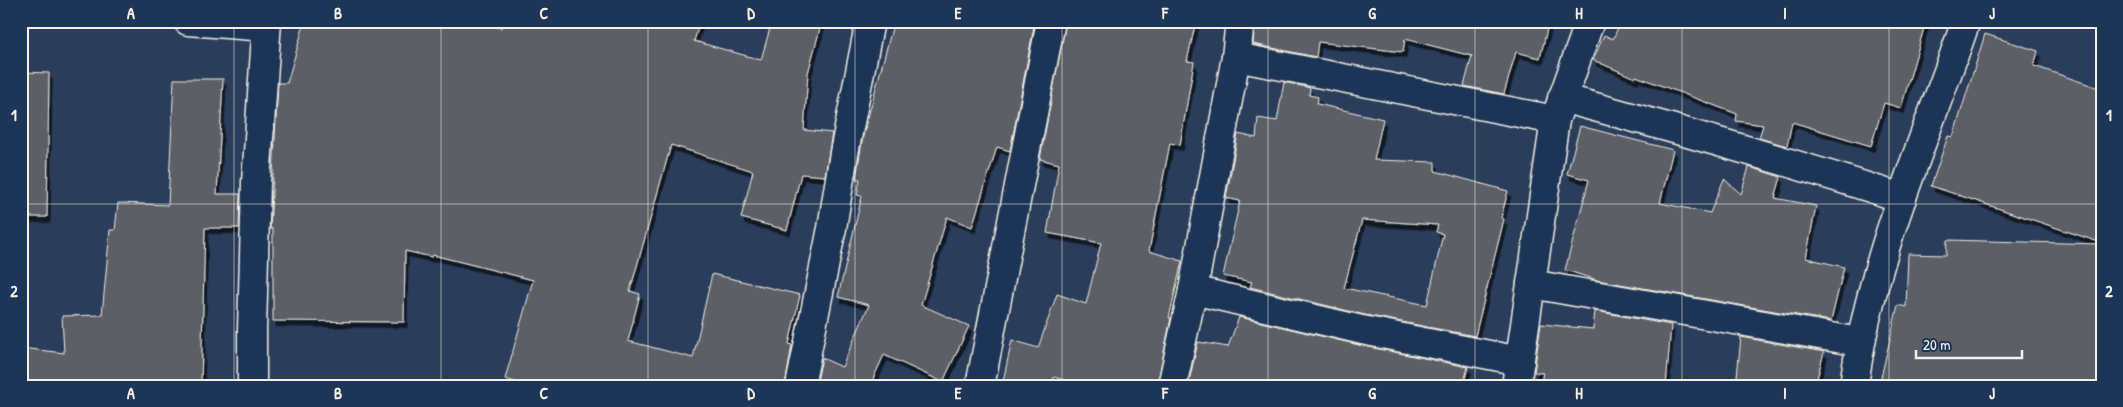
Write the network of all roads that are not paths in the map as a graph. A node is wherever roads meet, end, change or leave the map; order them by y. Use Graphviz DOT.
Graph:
graph roads {
  1 [pos="188,21"];
  2 [pos="870,21"];
  3 [pos="1051,21"];
  4 [pos="1240,21"];
  5 [pos="1590,21"];
  6 [pos="1966,21"];
  7 [pos="266,24"];
  8 [pos="1236,56"];
  9 [pos="1559,109"];
  10 [pos="1902,198"];
  11 [pos="1531,284"];
  12 [pos="1193,290"];
  13 [pos="1859,342"];
  14 [pos="1518,373"];
  15 [pos="252,386"];
  16 [pos="800,386"];
  17 [pos="980,386"];
  18 [pos="1172,386"];
  19 [pos="1854,386"];
  1 -- 7 [label="street"];
  2 -- 16 [label="street"];
  3 -- 17 [label="street"];
  4 -- 8 [label="street"];
  5 -- 9 [label="street"];
  6 -- 10 [label="street"];
  7 -- 15 [label="street"];
  8 -- 9 [label="street"];
  8 -- 12 [label="street"];
  9 -- 10 [label="street"];
  9 -- 11 [label="street"];
  10 -- 13 [label="street"];
  11 -- 13 [label="street"];
  11 -- 14 [label="street"];
  12 -- 14 [label="street"];
  12 -- 18 [label="street"];
  13 -- 19 [label="street"];
}
